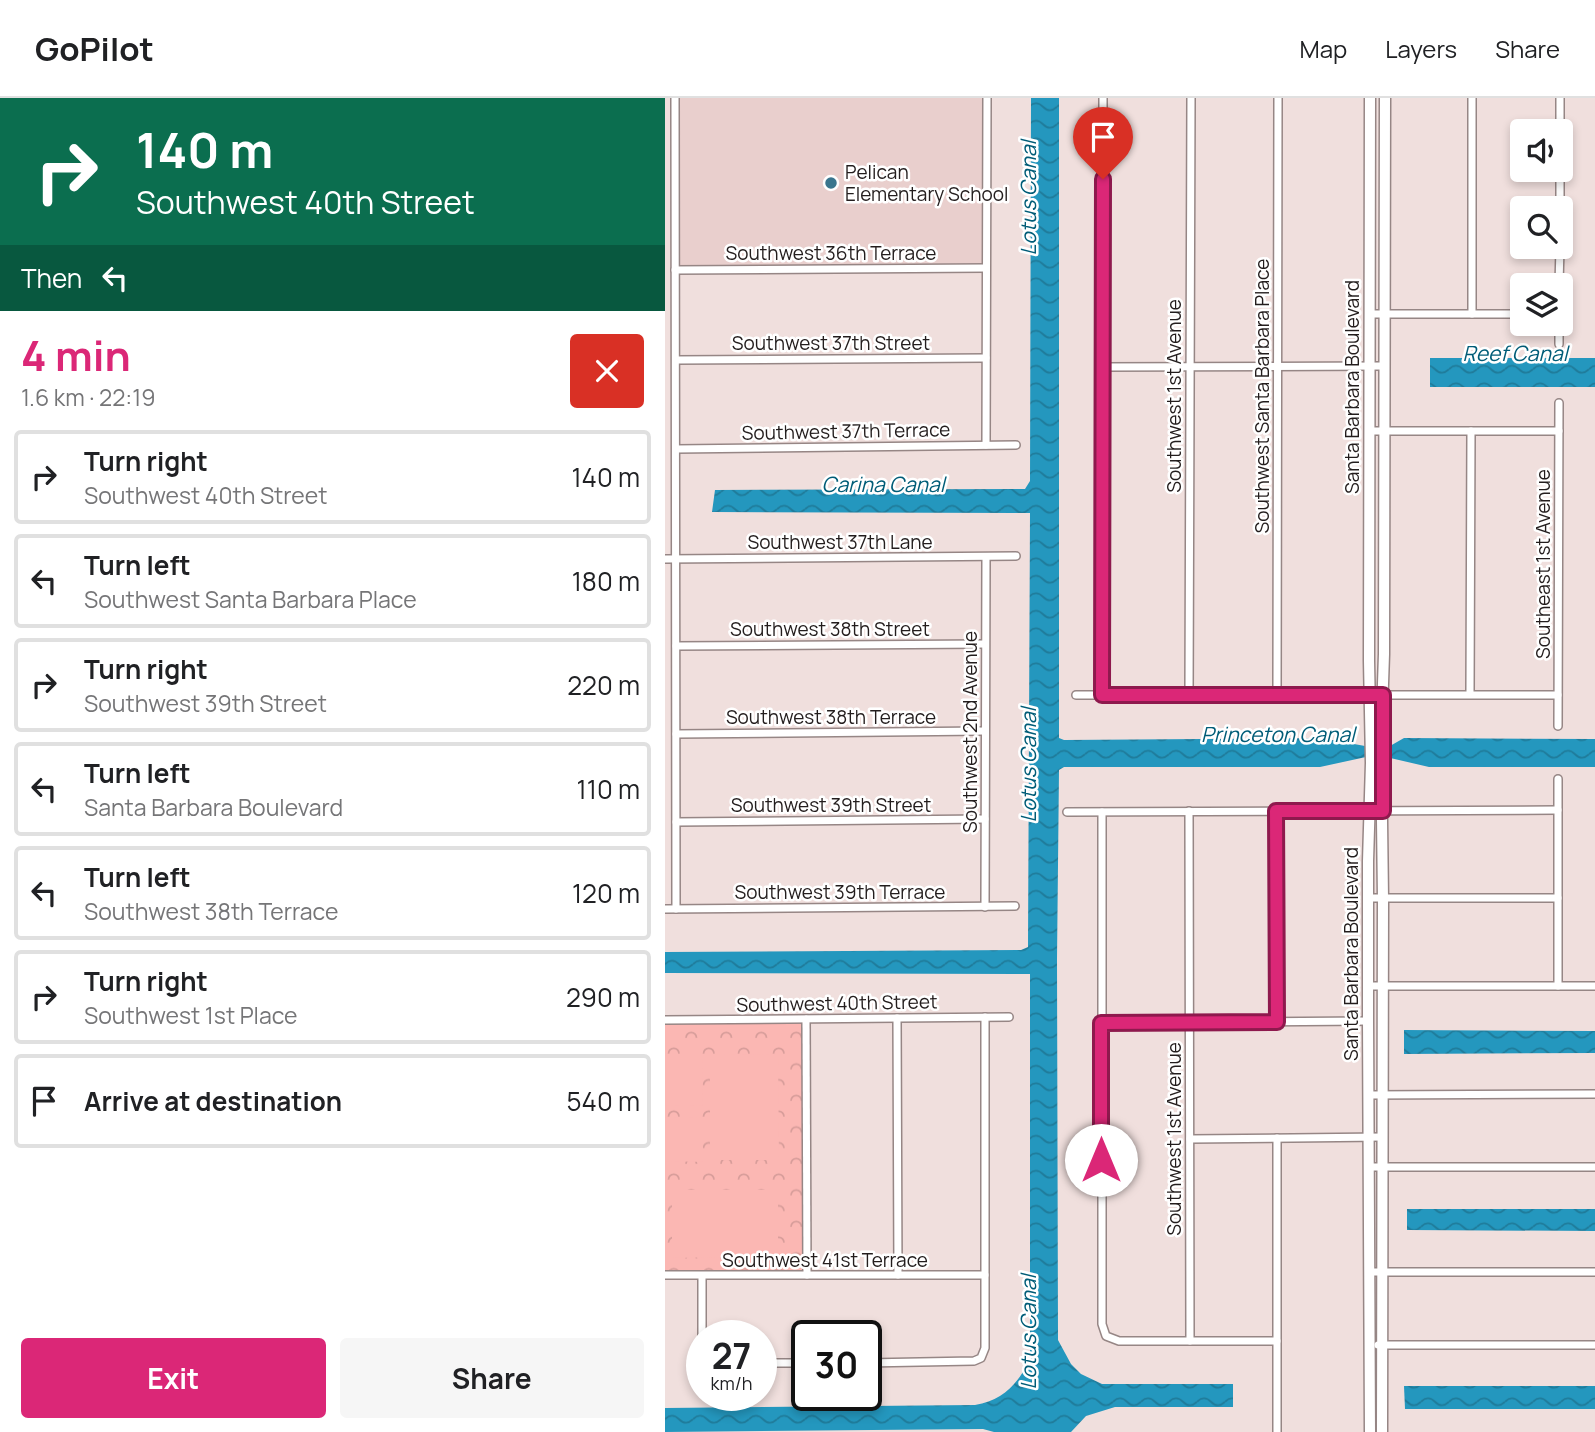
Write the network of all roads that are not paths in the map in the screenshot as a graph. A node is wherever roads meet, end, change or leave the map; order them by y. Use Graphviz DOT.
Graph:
graph roads {
  1 [pos="675,98"];
  2 [pos="986,98"];
  3 [pos="1103,98"];
  4 [pos="1191,98"];
  5 [pos="1278,98"];
  6 [pos="1370,98"];
  7 [pos="1385,98"];
  8 [pos="1472,98"];
  9 [pos="1560,98"];
  10 [pos="1560,119"];
  11 [pos="665,175"];
  12 [pos="675,175"];
  13 [pos="1370,180"];
  14 [pos="1384,180"];
  15 [pos="986,268"];
  16 [pos="675,270"];
  17 [pos="1370,314"];
  18 [pos="1385,314"];
  19 [pos="1472,314"];
  20 [pos="1510,314"];
  21 [pos="1559,336"];
  22 [pos="1559,344"];
  23 [pos="986,358"];
  24 [pos="676,360"];
  25 [pos="1190,366"];
  26 [pos="1278,366"];
  27 [pos="1369,366"];
  28 [pos="1384,366"];
  29 [pos="1103,367"];
  30 [pos="1559,403"];
  31 [pos="1369,431"];
  32 [pos="1384,431"];
  33 [pos="1471,431"];
  34 [pos="1559,431"];
  35 [pos="1016,445"];
  36 [pos="986,446"];
  37 [pos="676,449"];
  38 [pos="1369,554"];
  39 [pos="1384,554"];
  40 [pos="1016,556"];
  41 [pos="986,557"];
  42 [pos="665,559"];
  43 [pos="675,559"];
  44 [pos="985,644"];
  45 [pos="676,646"];
  46 [pos="1277,694"];
  47 [pos="1471,694"];
  48 [pos="1076,695"];
  49 [pos="1102,695"];
  50 [pos="1189,695"];
  51 [pos="1370,695"];
  52 [pos="1383,695"];
  53 [pos="1558,695"];
  54 [pos="1558,726"];
  55 [pos="985,731"];
  56 [pos="676,734"];
  57 [pos="1376,742"];
  58 [pos="1376,763"];
  59 [pos="1558,779"];
  60 [pos="1558,810"];
  61 [pos="1189,811"];
  62 [pos="1276,811"];
  63 [pos="1370,811"];
  64 [pos="1383,811"];
  65 [pos="1067,812"];
  66 [pos="1102,812"];
  67 [pos="985,819"];
  68 [pos="676,822"];
  69 [pos="1368,898"];
  70 [pos="1383,898"];
  71 [pos="1558,898"];
  72 [pos="1015,906"];
  73 [pos="985,907"];
  74 [pos="665,909"];
  75 [pos="676,909"];
  76 [pos="1368,986"];
  77 [pos="1383,986"];
  78 [pos="1558,986"];
  79 [pos="1595,986"];
  80 [pos="985,1017"];
  81 [pos="1009,1017"];
  82 [pos="897,1018"];
  83 [pos="806,1019"];
  84 [pos="665,1020"];
  85 [pos="1368,1021"];
  86 [pos="1277,1022"];
  87 [pos="1101,1023"];
  88 [pos="1189,1023"];
  89 [pos="1595,1094"];
  90 [pos="1369,1095"];
  91 [pos="1383,1095"];
  92 [pos="1277,1138"];
  93 [pos="1369,1138"];
  94 [pos="1383,1138"];
  95 [pos="1190,1139"];
  96 [pos="1369,1167"];
  97 [pos="1383,1167"];
  98 [pos="1595,1167"];
  99 [pos="1370,1272"];
  100 [pos="1382,1272"];
  101 [pos="1595,1272"];
  102 [pos="665,1275"];
  103 [pos="807,1275"];
  104 [pos="898,1275"];
  105 [pos="985,1275"];
  106 [pos="702,1276"];
  107 [pos="702,1320"];
  108 [pos="1277,1340"];
  109 [pos="1190,1341"];
  110 [pos="1376,1345"];
  111 [pos="1595,1345"];
  112 [pos="882,1363"];
  113 [pos="1277,1432"];
  114 [pos="1370,1432"];
  115 [pos="1382,1432"];
  1 -- 12 [label="street"];
  2 -- 15 [label="street"];
  3 -- 29 [label="street"];
  4 -- 25 [label="street, Southwest 1st Avenue"];
  5 -- 26 [label="street, Southwest Santa Barbara Place"];
  6 -- 13 [label="main road, Santa Barbara Boulevard"];
  7 -- 14 [label="main road, Santa Barbara Boulevard"];
  8 -- 19 [label="street"];
  9 -- 10 [label="street"];
  11 -- 12 [label="street"];
  12 -- 16 [label="street"];
  13 -- 14 [label="main road"];
  13 -- 17 [label="main road, Santa Barbara Boulevard"];
  14 -- 18 [label="main road, Santa Barbara Boulevard"];
  15 -- 16 [label="street, Southwest 36th Terrace"];
  15 -- 23 [label="street"];
  16 -- 24 [label="street"];
  17 -- 18 [label="street"];
  17 -- 27 [label="main road, Santa Barbara Boulevard"];
  18 -- 19 [label="street"];
  18 -- 28 [label="main road, Santa Barbara Boulevard"];
  19 -- 20 [label="street"];
  21 -- 22 [label="street"];
  23 -- 24 [label="street, Southwest 37th Street"];
  23 -- 36 [label="street"];
  24 -- 37 [label="street"];
  25 -- 26 [label="street"];
  25 -- 29 [label="street"];
  25 -- 50 [label="street, Southwest 1st Avenue"];
  26 -- 27 [label="street"];
  26 -- 46 [label="street, Southwest Santa Barbara Place"];
  27 -- 28 [label="street"];
  27 -- 31 [label="main road, Santa Barbara Boulevard"];
  28 -- 32 [label="main road, Santa Barbara Boulevard"];
  29 -- 49 [label="street"];
  30 -- 34 [label="street, Southeast 1st Avenue"];
  31 -- 32 [label="street"];
  31 -- 38 [label="main road, Santa Barbara Boulevard"];
  32 -- 33 [label="street"];
  32 -- 39 [label="main road, Santa Barbara Boulevard"];
  33 -- 34 [label="street"];
  33 -- 47 [label="street"];
  34 -- 53 [label="street, Southeast 1st Avenue"];
  35 -- 36 [label="street, Southwest 37th Terrace"];
  36 -- 37 [label="street, Southwest 37th Terrace"];
  37 -- 43 [label="street"];
  38 -- 39 [label="main road"];
  38 -- 51 [label="main road, Santa Barbara Boulevard"];
  39 -- 52 [label="main road, Santa Barbara Boulevard"];
  40 -- 41 [label="street, Southwest 37th Lane"];
  41 -- 43 [label="street, Southwest 37th Lane"];
  41 -- 44 [label="street, Southwest 2nd Avenue"];
  42 -- 43 [label="street, Southwest 37th Lane"];
  43 -- 45 [label="street"];
  44 -- 45 [label="street, Southwest 38th Street"];
  44 -- 55 [label="street, Southwest 2nd Avenue"];
  45 -- 56 [label="street"];
  46 -- 50 [label="street"];
  46 -- 51 [label="street"];
  47 -- 52 [label="street"];
  47 -- 53 [label="street"];
  48 -- 49 [label="street"];
  49 -- 50 [label="street"];
  51 -- 52 [label="street"];
  51 -- 57 [label="main road, Santa Barbara Boulevard"];
  52 -- 57 [label="main road, Santa Barbara Boulevard"];
  53 -- 54 [label="street, Southeast 1st Avenue"];
  55 -- 56 [label="street, Southwest 38th Terrace"];
  55 -- 67 [label="street, Southwest 2nd Avenue"];
  56 -- 68 [label="street"];
  57 -- 58 [label="main road, Santa Barbara Boulevard"];
  58 -- 63 [label="main road, Santa Barbara Boulevard"];
  58 -- 64 [label="main road, Santa Barbara Boulevard"];
  59 -- 60 [label="street"];
  60 -- 64 [label="street"];
  60 -- 71 [label="street"];
  61 -- 62 [label="street"];
  61 -- 66 [label="street"];
  61 -- 88 [label="street, Southwest 1st Avenue"];
  62 -- 63 [label="street"];
  62 -- 86 [label="street"];
  63 -- 64 [label="street"];
  63 -- 69 [label="main road, Santa Barbara Boulevard"];
  64 -- 70 [label="main road, Santa Barbara Boulevard"];
  65 -- 66 [label="street"];
  66 -- 87 [label="street"];
  67 -- 68 [label="street, Southwest 39th Street"];
  67 -- 73 [label="street, Southwest 2nd Avenue"];
  68 -- 75 [label="street"];
  69 -- 70 [label="street"];
  69 -- 76 [label="main road, Santa Barbara Boulevard"];
  70 -- 71 [label="street"];
  70 -- 77 [label="main road, Santa Barbara Boulevard"];
  71 -- 78 [label="street"];
  72 -- 73 [label="street, Southwest 39th Terrace"];
  73 -- 75 [label="street, Southwest 39th Terrace"];
  74 -- 75 [label="street, Southwest 39th Terrace"];
  76 -- 77 [label="street"];
  76 -- 85 [label="main road, Santa Barbara Boulevard"];
  77 -- 78 [label="street"];
  77 -- 91 [label="main road, Santa Barbara Boulevard"];
  78 -- 79 [label="street"];
  80 -- 81 [label="street, Southwest 40th Street"];
  80 -- 82 [label="street, Southwest 40th Street"];
  80 -- 105 [label="street"];
  82 -- 83 [label="street, Southwest 40th Street"];
  82 -- 104 [label="street"];
  83 -- 84 [label="street, Southwest 40th Street"];
  83 -- 103 [label="street"];
  85 -- 86 [label="street"];
  85 -- 90 [label="main road, Santa Barbara Boulevard"];
  86 -- 88 [label="street"];
  87 -- 88 [label="street"];
  87 -- 109 [label="street"];
  88 -- 95 [label="street, Southwest 1st Avenue"];
  89 -- 91 [label="street"];
  90 -- 91 [label="street"];
  90 -- 93 [label="main road, Santa Barbara Boulevard"];
  91 -- 94 [label="main road, Santa Barbara Boulevard"];
  92 -- 93 [label="street"];
  92 -- 95 [label="street"];
  92 -- 108 [label="street"];
  93 -- 94 [label="street"];
  93 -- 96 [label="main road, Santa Barbara Boulevard"];
  94 -- 97 [label="main road, Santa Barbara Boulevard"];
  95 -- 109 [label="street, Southwest 1st Avenue"];
  96 -- 97 [label="street"];
  96 -- 99 [label="main road, Santa Barbara Boulevard"];
  97 -- 98 [label="street"];
  97 -- 100 [label="main road, Santa Barbara Boulevard"];
  99 -- 100 [label="street"];
  99 -- 110 [label="main road, Santa Barbara Boulevard"];
  100 -- 101 [label="street"];
  100 -- 110 [label="main road, Santa Barbara Boulevard"];
  102 -- 106 [label="street, Southwest 41st Terrace"];
  103 -- 104 [label="street, Southwest 41st Terrace"];
  103 -- 106 [label="street, Southwest 41st Terrace"];
  104 -- 105 [label="street, Southwest 41st Terrace"];
  105 -- 112 [label="street"];
  106 -- 107 [label="street"];
  108 -- 109 [label="street"];
  108 -- 113 [label="street"];
  110 -- 111 [label="street"];
  110 -- 114 [label="main road, Santa Barbara Boulevard"];
  110 -- 115 [label="main road, Santa Barbara Boulevard"];
}
